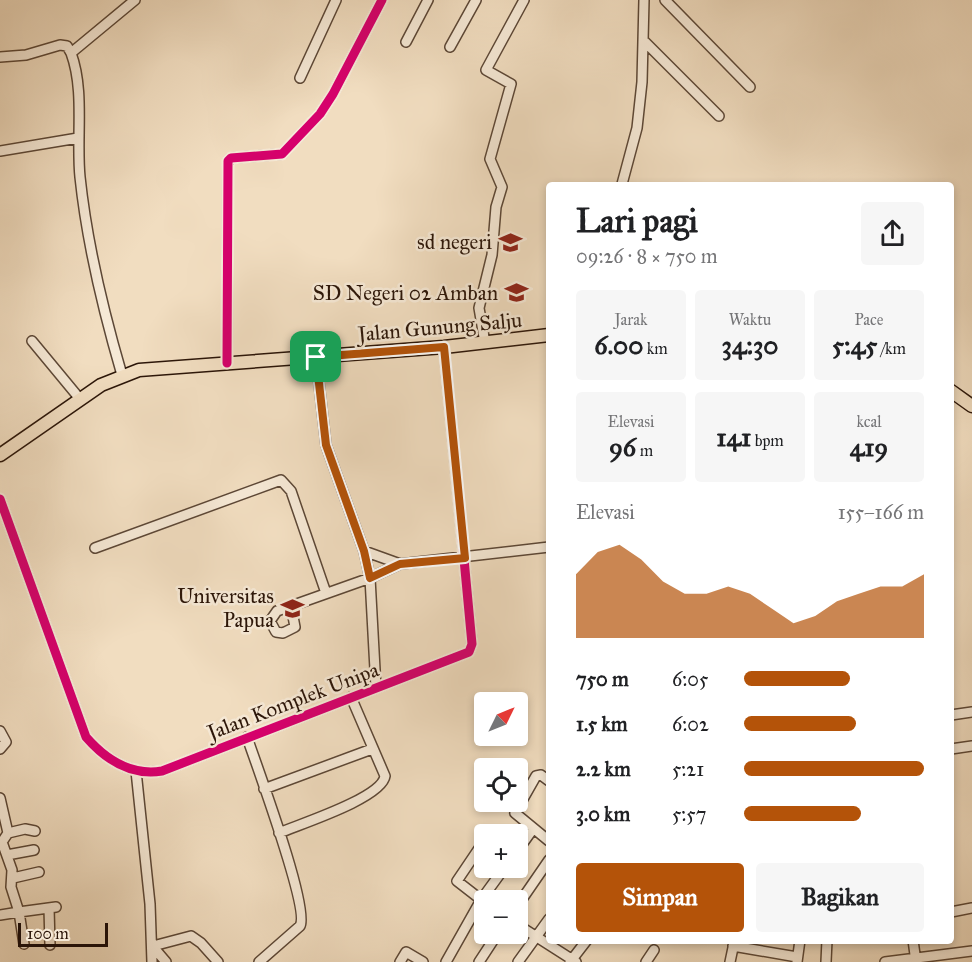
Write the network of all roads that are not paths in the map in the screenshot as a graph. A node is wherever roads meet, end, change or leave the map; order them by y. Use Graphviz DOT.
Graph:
graph roads {
  1 [pos="135,0"];
  2 [pos="336,0"];
  3 [pos="382,0"];
  4 [pos="428,0"];
  5 [pos="476,0"];
  6 [pos="524,0"];
  7 [pos="644,0"];
  8 [pos="665,0"];
  9 [pos="406,42"];
  10 [pos="645,42"];
  11 [pos="450,47"];
  12 [pos="71,54"];
  13 [pos="0,57"];
  14 [pos="300,78"];
  15 [pos="750,87"];
  16 [pos="719,116"];
  17 [pos="78,138"];
  18 [pos="0,151"];
  19 [pos="623,182"];
  20 [pos="546,334"];
  21 [pos="32,341"];
  22 [pos="485,343"];
  23 [pos="444,347"];
  24 [pos="316,357"];
  25 [pos="227,363"];
  26 [pos="122,375"];
  27 [pos="954,392"];
  28 [pos="80,399"];
  29 [pos="972,406"];
  30 [pos="0,455"];
  31 [pos="0,500"];
  32 [pos="546,547"];
  33 [pos="95,548"];
  34 [pos="364,551"];
  35 [pos="465,558"];
  36 [pos="400,564"];
  37 [pos="370,578"];
  38 [pos="326,593"];
  39 [pos="291,606"];
  40 [pos="376,688"];
  41 [pos="351,697"];
  42 [pos="972,712"];
  43 [pos="954,715"];
  44 [pos="0,731"];
  45 [pos="247,737"];
  46 [pos="972,746"];
  47 [pos="0,749"];
  48 [pos="372,749"];
  49 [pos="954,749"];
  50 [pos="136,771"];
  51 [pos="546,779"];
  52 [pos="264,789"];
  53 [pos="0,798"];
  54 [pos="532,829"];
  55 [pos="35,831"];
  56 [pos="8,833"];
  57 [pos="279,833"];
  58 [pos="528,835"];
  59 [pos="546,839"];
  60 [pos="34,850"];
  61 [pos="7,855"];
  62 [pos="474,856"];
  63 [pos="546,864"];
  64 [pos="39,872"];
  65 [pos="12,883"];
  66 [pos="0,890"];
  67 [pos="528,890"];
  68 [pos="474,894"];
  69 [pos="972,908"];
  70 [pos="954,911"];
  71 [pos="19,912"];
  72 [pos="0,915"];
  73 [pos="474,916"];
  74 [pos="546,923"];
  75 [pos="528,932"];
  76 [pos="536,937"];
  77 [pos="24,944"];
  78 [pos="491,944"];
  79 [pos="546,944"];
  80 [pos="546,944"];
  81 [pos="584,944"];
  82 [pos="734,944"];
  83 [pos="738,944"];
  84 [pos="799,944"];
  85 [pos="827,944"];
  86 [pos="914,944"];
  87 [pos="50,945"];
  88 [pos="153,947"];
  89 [pos="654,950"];
  90 [pos="972,951"];
  91 [pos="797,960"];
  92 [pos="916,960"];
  93 [pos="152,962"];
  94 [pos="166,962"];
  95 [pos="218,962"];
  96 [pos="259,962"];
  97 [pos="400,962"];
  98 [pos="423,962"];
  99 [pos="446,962"];
  100 [pos="479,962"];
  101 [pos="518,962"];
  102 [pos="573,962"];
  103 [pos="646,962"];
  104 [pos="730,962"];
  105 [pos="826,962"];
  106 [pos="885,962"];
  1 -- 12 [label="street"];
  2 -- 14 [label="street"];
  3 -- 25 [label="street"];
  4 -- 9 [label="street"];
  5 -- 11 [label="street"];
  6 -- 22 [label="street"];
  7 -- 10 [label="street"];
  8 -- 15 [label="street"];
  10 -- 16 [label="street"];
  10 -- 19 [label="street"];
  12 -- 13 [label="street"];
  12 -- 17 [label="street"];
  17 -- 18 [label="street"];
  17 -- 26 [label="street"];
  20 -- 22 [label="main road, Jalan Gunung Salju"];
  21 -- 28 [label="street"];
  22 -- 23 [label="main road, Jalan Gunung Salju"];
  23 -- 24 [label="main road, Jalan Gunung Salju"];
  23 -- 35 [label="street, Jalan Komplek Unipa"];
  24 -- 25 [label="main road, Jalan Gunung Salju"];
  24 -- 34 [label="street"];
  25 -- 26 [label="main road, Jalan Gunung Salju"];
  26 -- 28 [label="main road, Jalan Gunung Salju"];
  27 -- 29 [label="main road"];
  28 -- 30 [label="main road, Jalan Gunung Salju"];
  31 -- 50 [label="street, Jalan Komplek Unipa"];
  32 -- 35 [label="street"];
  33 -- 38 [label="street"];
  34 -- 36 [label="street"];
  34 -- 37 [label="street"];
  35 -- 36 [label="street"];
  35 -- 40 [label="street, Jalan Komplek Unipa"];
  36 -- 37 [label="street"];
  37 -- 38 [label="street"];
  37 -- 40 [label="street"];
  38 -- 39 [label="street"];
  40 -- 41 [label="street, Jalan Komplek Unipa"];
  41 -- 45 [label="street, Jalan Komplek Unipa"];
  41 -- 48 [label="street"];
  42 -- 43 [label="street"];
  44 -- 47 [label="street"];
  45 -- 50 [label="street, Jalan Komplek Unipa"];
  45 -- 52 [label="street"];
  46 -- 49 [label="street"];
  48 -- 52 [label="street"];
  48 -- 57 [label="street"];
  50 -- 88 [label="street"];
  51 -- 54 [label="street"];
  52 -- 57 [label="street"];
  53 -- 56 [label="street"];
  54 -- 58 [label="street"];
  54 -- 59 [label="street"];
  55 -- 56 [label="street"];
  56 -- 61 [label="street"];
  57 -- 96 [label="street"];
  60 -- 61 [label="street"];
  61 -- 65 [label="street"];
  62 -- 68 [label="street"];
  63 -- 67 [label="street"];
  64 -- 65 [label="street"];
  65 -- 66 [label="street"];
  65 -- 71 [label="street"];
  69 -- 70 [label="street"];
  71 -- 72 [label="street"];
  71 -- 77 [label="street"];
  71 -- 87 [label="street"];
  73 -- 99 [label="street"];
  74 -- 76 [label="street"];
  75 -- 76 [label="street"];
  76 -- 79 [label="street"];
  76 -- 101 [label="street"];
  78 -- 100 [label="street"];
  80 -- 102 [label="street"];
  81 -- 102 [label="street"];
  82 -- 104 [label="street"];
  83 -- 91 [label="street"];
  84 -- 91 [label="street"];
  85 -- 105 [label="street"];
  86 -- 92 [label="street"];
  88 -- 93 [label="street"];
  88 -- 94 [label="street"];
  88 -- 95 [label="street"];
  89 -- 103 [label="street"];
  90 -- 92 [label="street"];
  92 -- 106 [label="street"];
  97 -- 98 [label="street"];
}
